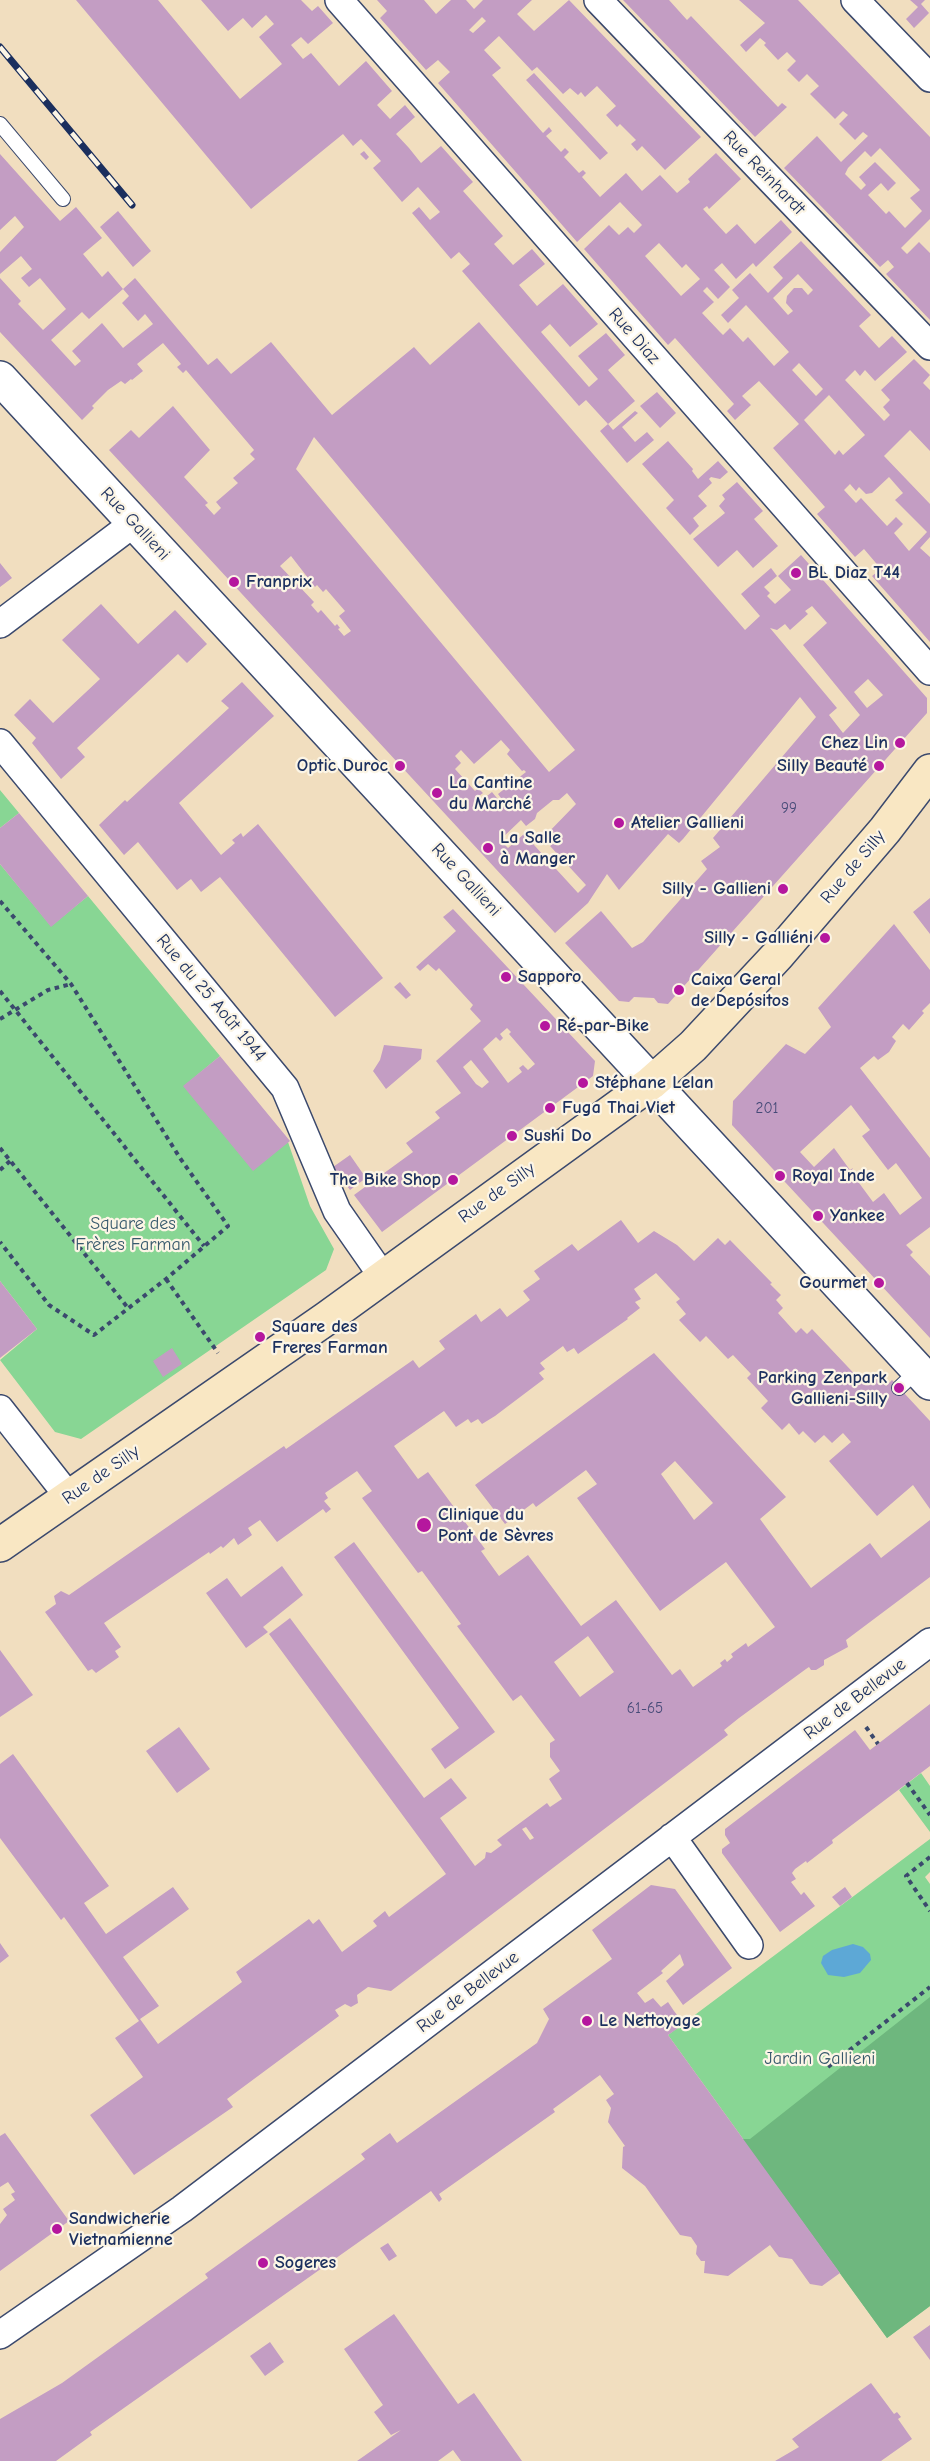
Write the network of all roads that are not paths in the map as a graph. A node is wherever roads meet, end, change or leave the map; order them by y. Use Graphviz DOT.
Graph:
graph roads {
  1 [pos="339,0"];
  2 [pos="598,0"];
  3 [pos="855,0"];
  4 [pos="930,78"];
  5 [pos="0,124"];
  6 [pos="63,199"];
  7 [pos="930,346"];
  8 [pos="0,378"];
  9 [pos="134,522"];
  10 [pos="0,624"];
  11 [pos="930,672"];
  12 [pos="0,743"];
  13 [pos="930,771"];
  14 [pos="651,1083"];
  15 [pos="383,1277"];
  16 [pos="916,1380"];
  17 [pos="0,1409"];
  18 [pos="69,1497"];
  19 [pos="0,1545"];
  20 [pos="930,1642"];
  21 [pos="672,1837"];
  22 [pos="749,1945"];
  23 [pos="0,2335"];
  1 -- 11 [label="street, Rue Diaz"];
  2 -- 7 [label="street, Rue Reinhardt"];
  3 -- 4 [label="street"];
  5 -- 6 [label="lane"];
  8 -- 9 [label="street, Rue Gallieni"];
  9 -- 10 [label="street"];
  9 -- 14 [label="street, Rue Gallieni"];
  12 -- 15 [label="street, Rue du 25 Août 1944"];
  13 -- 14 [label="main road, Rue de Silly"];
  14 -- 15 [label="main road, Rue de Silly"];
  14 -- 16 [label="street, Rue Gallieni"];
  15 -- 18 [label="main road, Rue de Silly"];
  17 -- 18 [label="street"];
  18 -- 19 [label="main road, Rue de Silly"];
  20 -- 21 [label="street, Rue de Bellevue"];
  21 -- 22 [label="street"];
  21 -- 23 [label="street, Rue de Bellevue"];
}
